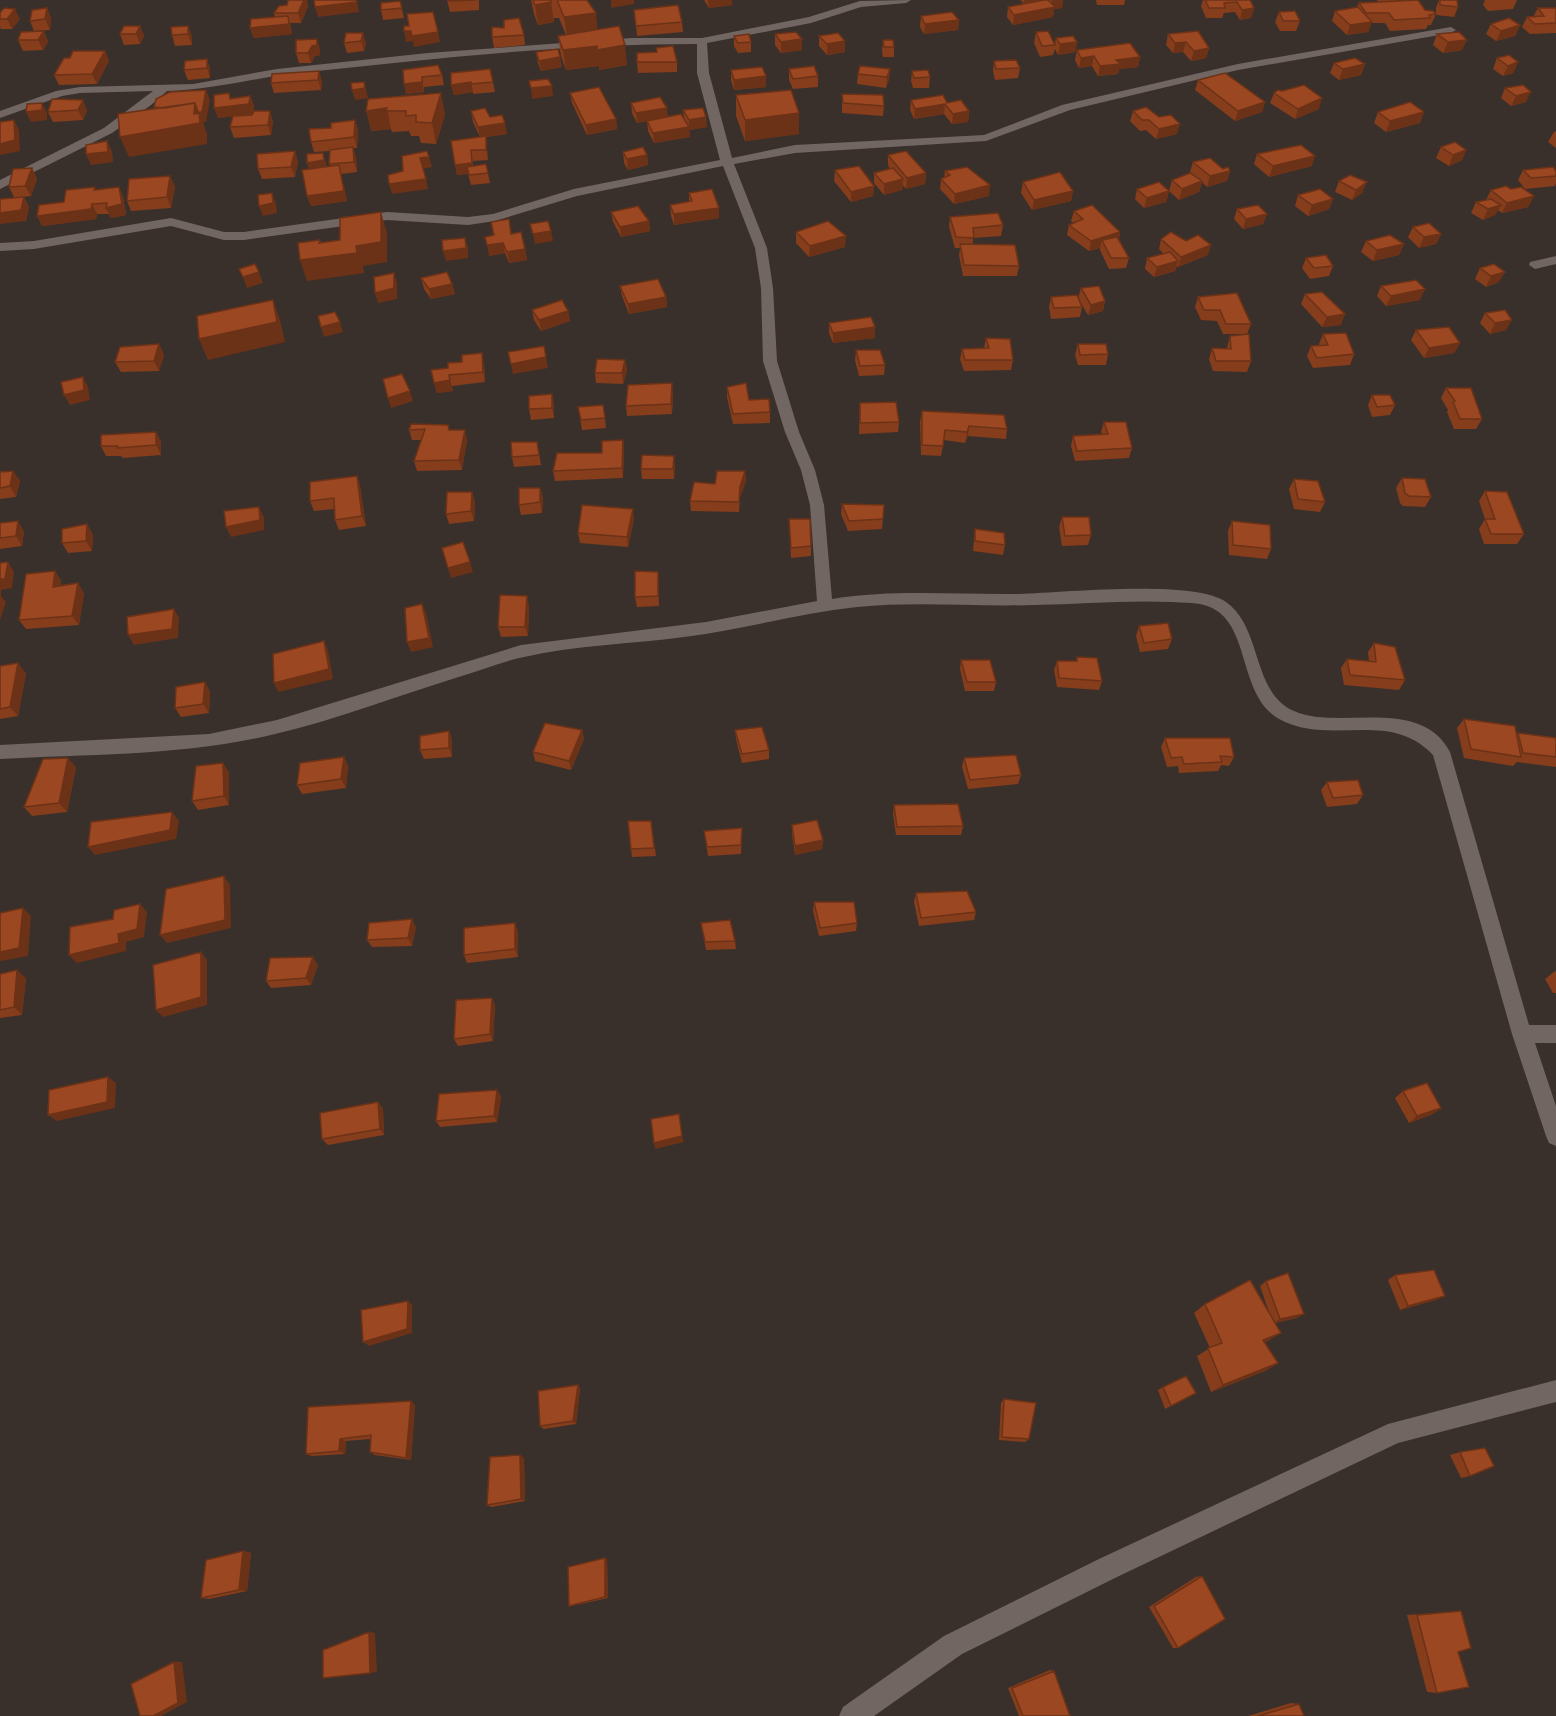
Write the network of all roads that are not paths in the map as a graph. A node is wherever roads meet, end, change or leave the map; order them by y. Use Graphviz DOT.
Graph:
graph roads {
  1 [pos="906,0"];
  2 [pos="859,2"];
  3 [pos="1451,30"];
  4 [pos="702,41"];
  5 [pos="165,87"];
  6 [pos="0,115"];
  7 [pos="727,162"];
  8 [pos="0,185"];
  9 [pos="0,247"];
  10 [pos="1556,260"];
  11 [pos="1535,265"];
  12 [pos="825,606"];
  13 [pos="0,752"];
  14 [pos="1522,1034"];
  15 [pos="1556,1034"];
  16 [pos="1556,1136"];
  17 [pos="1556,1391"];
  18 [pos="852,1716"];
  1 -- 2 [label="street"];
  2 -- 4 [label="street"];
  3 -- 7 [label="street"];
  4 -- 5 [label="street"];
  4 -- 7 [label="street"];
  5 -- 6 [label="street"];
  5 -- 8 [label="street"];
  7 -- 9 [label="street"];
  7 -- 12 [label="street"];
  10 -- 11 [label="street"];
  12 -- 13 [label="street"];
  12 -- 14 [label="street"];
  14 -- 15 [label="street"];
  14 -- 16 [label="street"];
  17 -- 18 [label="street"];
}
